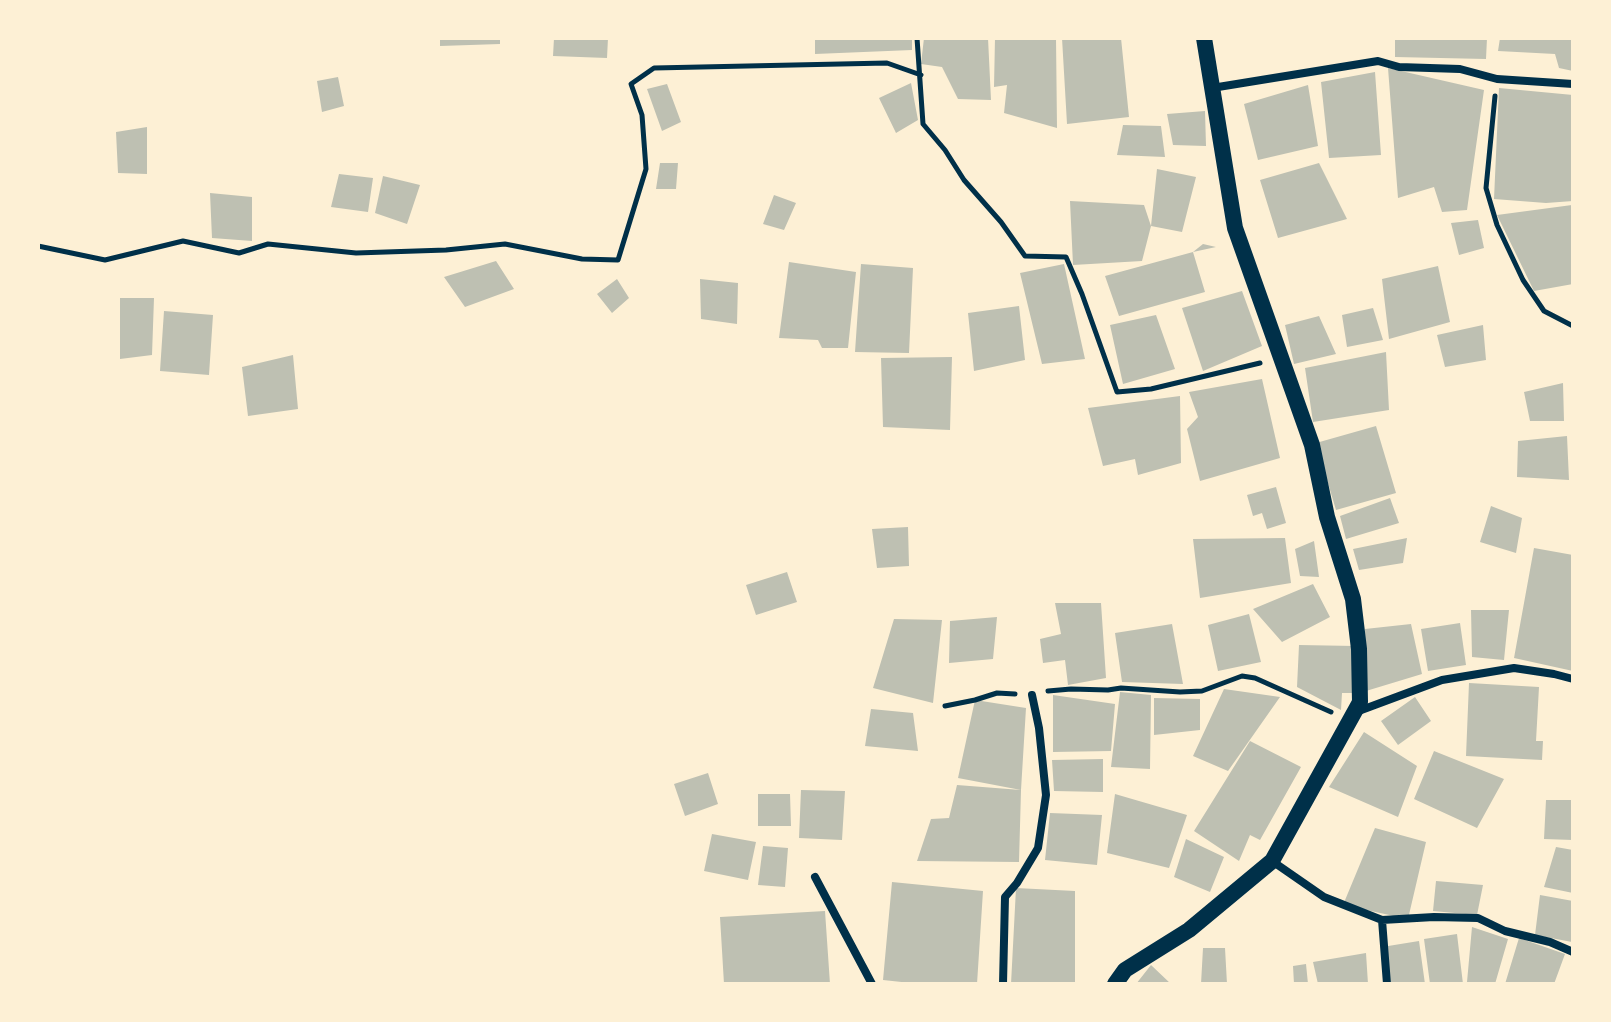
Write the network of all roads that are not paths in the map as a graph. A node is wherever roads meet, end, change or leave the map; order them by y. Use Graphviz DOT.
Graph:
graph roads {
  1 [pos="1204,38"];
  2 [pos="1573,84"];
  3 [pos="1212,88"];
  4 [pos="1573,679"];
  5 [pos="1032,695"];
  6 [pos="1352,714"];
  7 [pos="1272,861"];
  8 [pos="815,877"];
  9 [pos="1382,920"];
  10 [pos="1573,952"];
  11 [pos="872,984"];
  12 [pos="1003,984"];
  13 [pos="1115,984"];
  14 [pos="1387,984"];
  1 -- 3 [label="main road"];
  2 -- 3 [label="street"];
  3 -- 6 [label="main road"];
  4 -- 6 [label="street"];
  5 -- 12 [label="street"];
  6 -- 7 [label="main road"];
  7 -- 9 [label="street"];
  7 -- 13 [label="main road"];
  8 -- 11 [label="street"];
  9 -- 10 [label="street"];
  9 -- 14 [label="street"];
}
